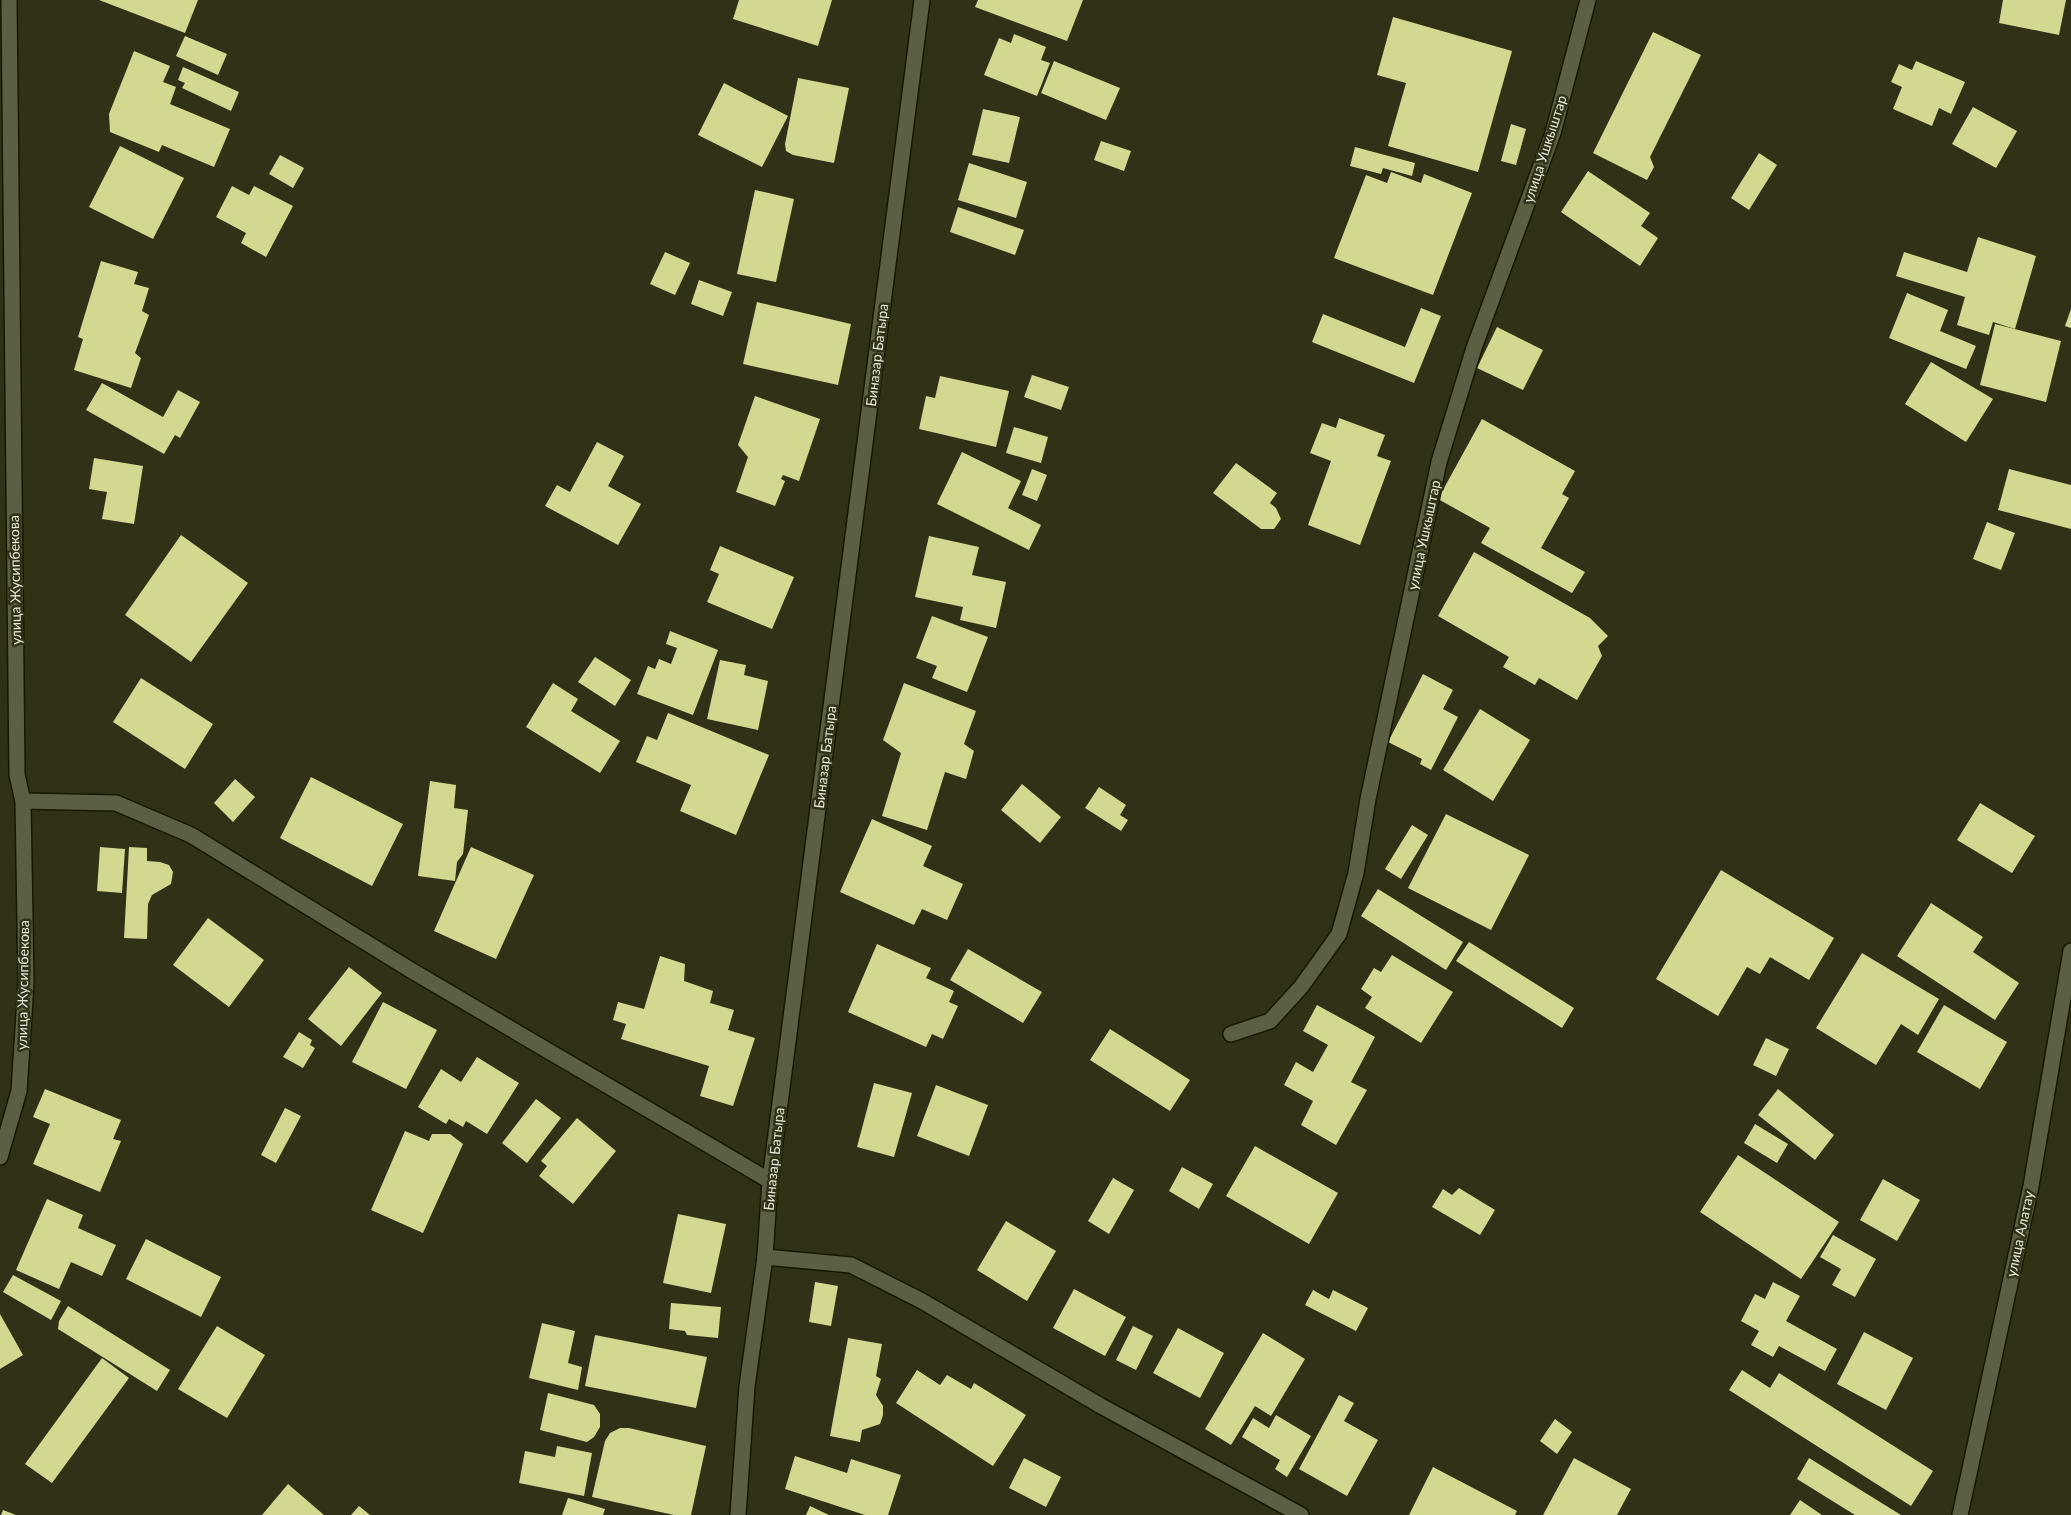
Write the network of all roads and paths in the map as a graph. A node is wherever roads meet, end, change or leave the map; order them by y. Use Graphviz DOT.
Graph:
graph roads {
  1 [pos="9,0"];
  2 [pos="922,0"];
  3 [pos="1588,0"];
  4 [pos="23,800"];
  5 [pos="2071,951"];
  6 [pos="1231,1034"];
  7 [pos="0,1157"];
  8 [pos="770,1181"];
  9 [pos="765,1257"];
  10 [pos="738,1515"];
  11 [pos="1301,1515"];
  12 [pos="1960,1515"];
  1 -- 4 [label="street, улица Жусипбекова"];
  2 -- 8 [label="street, Биназар Батыра"];
  3 -- 6 [label="street, улица Ушкыштар"];
  4 -- 7 [label="street, улица Жусипбекова"];
  4 -- 8 [label="street"];
  5 -- 12 [label="street, улица Алатау"];
  8 -- 9 [label="street, Биназар Батыра"];
  9 -- 10 [label="street, Биназар Батыра"];
  9 -- 11 [label="street"];
}
